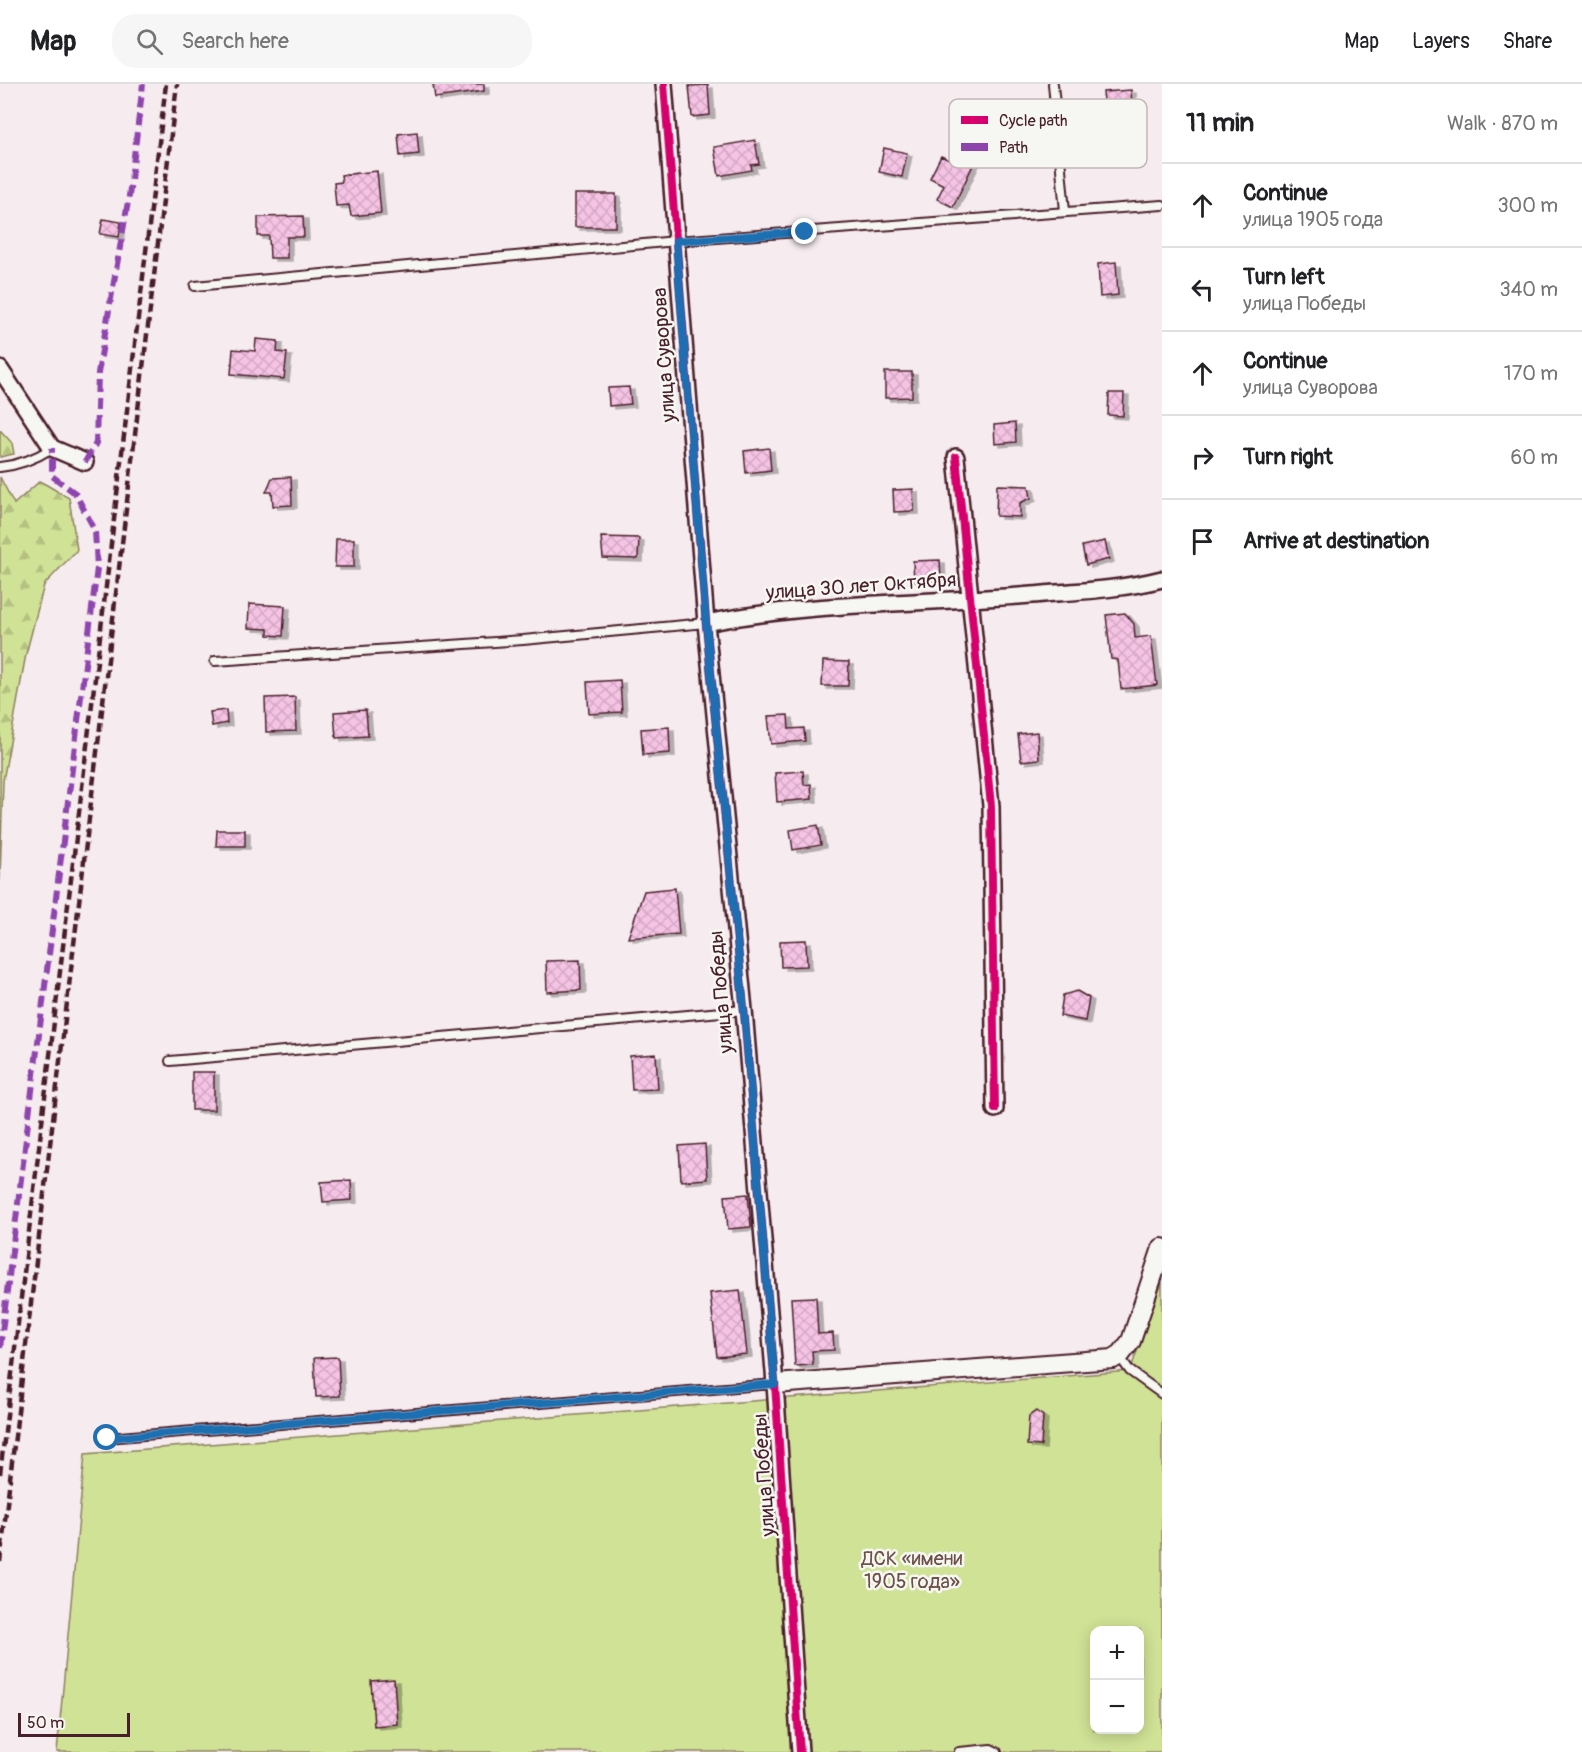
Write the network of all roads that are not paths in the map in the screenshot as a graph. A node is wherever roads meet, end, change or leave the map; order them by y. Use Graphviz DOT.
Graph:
graph roads {
  1 [pos="664,84"];
  2 [pos="1053,84"];
  3 [pos="1054,99"];
  4 [pos="1061,168"];
  5 [pos="1162,205"];
  6 [pos="1065,211"];
  7 [pos="676,241"];
  8 [pos="195,286"];
  9 [pos="0,369"];
  10 [pos="52,448"];
  11 [pos="956,457"];
  12 [pos="85,462"];
  13 [pos="0,468"];
  14 [pos="1162,579"];
  15 [pos="971,600"];
  16 [pos="706,623"];
  17 [pos="215,661"];
  18 [pos="744,1010"];
  19 [pos="170,1061"];
  20 [pos="995,1109"];
  21 [pos="1162,1248"];
  22 [pos="1119,1356"];
  23 [pos="775,1384"];
  24 [pos="1162,1394"];
  25 [pos="107,1438"];
  26 [pos="800,1752"];
  27 [pos="959,1752"];
  28 [pos="997,1752"];
  1 -- 7 [label="street, улица Суворова"];
  2 -- 3 [label="lane"];
  4 -- 6 [label="lane"];
  5 -- 6 [label="lane"];
  6 -- 7 [label="lane"];
  7 -- 8 [label="lane"];
  7 -- 16 [label="street, улица Суворова"];
  9 -- 10 [label="street"];
  10 -- 12 [label="street"];
  10 -- 13 [label="lane"];
  11 -- 15 [label="street"];
  14 -- 15 [label="street, улица 30 лет Октября"];
  15 -- 16 [label="street, улица 30 лет Октября"];
  15 -- 20 [label="street"];
  16 -- 17 [label="lane"];
  16 -- 18 [label="street, улица Победы"];
  18 -- 19 [label="lane"];
  18 -- 23 [label="street, улица Победы"];
  21 -- 22 [label="street"];
  22 -- 23 [label="street"];
  22 -- 24 [label="lane"];
  23 -- 25 [label="lane"];
  23 -- 26 [label="street, улица Победы"];
  27 -- 28 [label="lane"];
}
